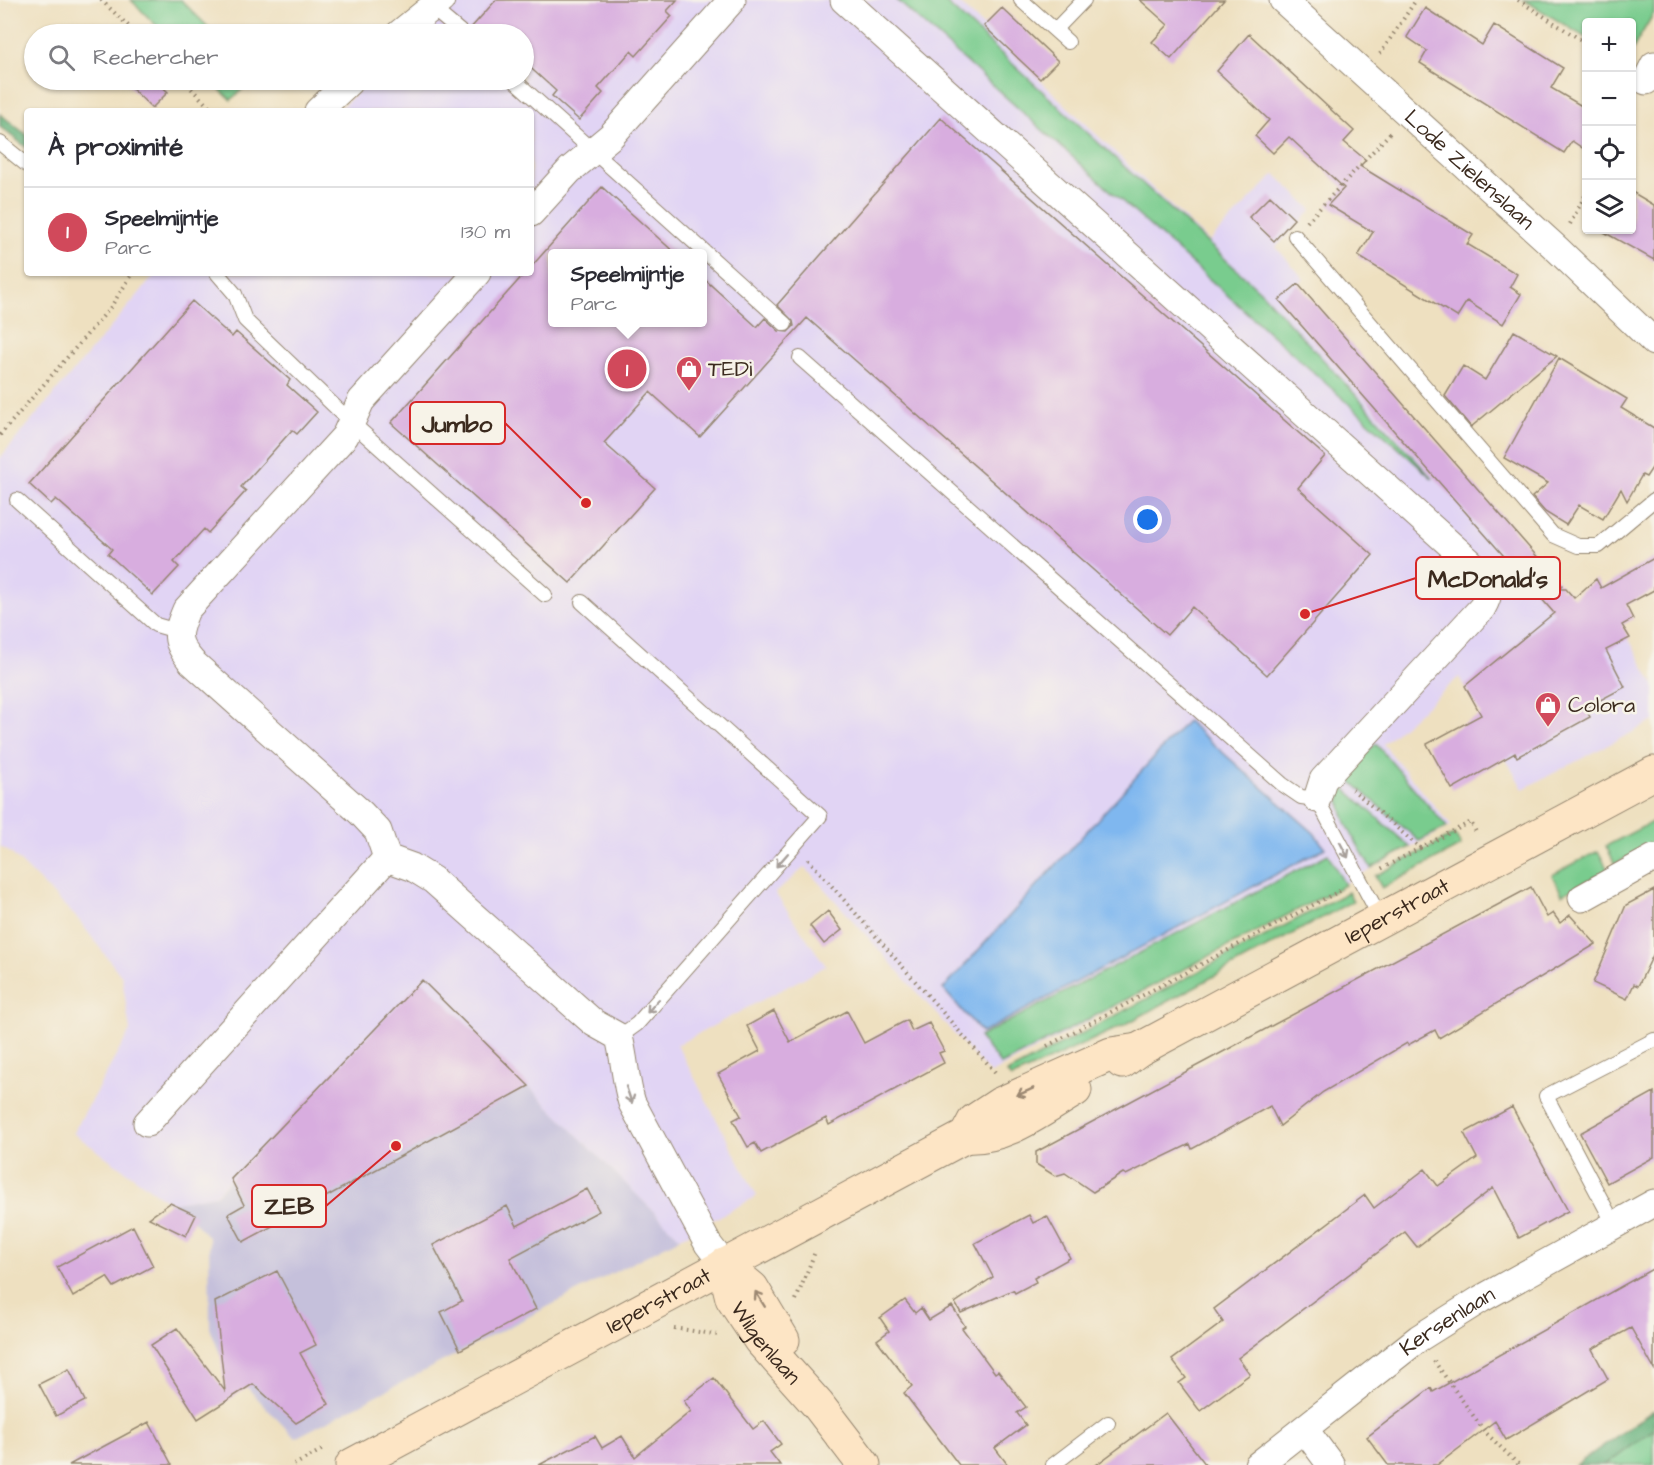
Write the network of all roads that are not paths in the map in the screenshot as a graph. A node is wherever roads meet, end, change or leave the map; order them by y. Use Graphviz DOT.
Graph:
graph roads {
  1 [pos="732,0"];
  2 [pos="844,0"];
  3 [pos="1021,0"];
  4 [pos="1084,0"];
  5 [pos="1283,0"];
  6 [pos="433,3"];
  7 [pos="410,24"];
  8 [pos="453,24"];
  9 [pos="1056,30"];
  10 [pos="1068,42"];
  11 [pos="340,90"];
  12 [pos="526,90"];
  13 [pos="321,108"];
  14 [pos="0,143"];
  15 [pos="595,150"];
  16 [pos="24,163"];
  17 [pos="534,210"];
  18 [pos="1295,236"];
  19 [pos="703,249"];
  20 [pos="707,253"];
  21 [pos="220,276"];
  22 [pos="474,276"];
  23 [pos="785,324"];
  24 [pos="1654,342"];
  25 [pos="800,358"];
  26 [pos="351,422"];
  27 [pos="17,500"];
  28 [pos="1654,500"];
  29 [pos="545,595"];
  30 [pos="582,602"];
  31 [pos="177,631"];
  32 [pos="1654,773"];
  33 [pos="1317,799"];
  34 [pos="387,858"];
  35 [pos="1654,858"];
  36 [pos="1582,898"];
  37 [pos="1381,919"];
  38 [pos="619,1037"];
  39 [pos="1654,1040"];
  40 [pos="147,1122"];
  41 [pos="1654,1203"];
  42 [pos="1614,1224"];
  43 [pos="716,1255"];
  44 [pos="1108,1423"];
  45 [pos="1305,1430"];
  46 [pos="855,1459"];
  47 [pos="352,1465"];
  48 [pos="1053,1465"];
  49 [pos="1258,1465"];
  50 [pos="1331,1465"];
  1 -- 15 [label="street"];
  2 -- 33 [label="street"];
  3 -- 9 [label="lane"];
  4 -- 9 [label="lane"];
  5 -- 24 [label="street, Lode Zielenslaan"];
  6 -- 7 [label="street"];
  6 -- 8 [label="lane"];
  9 -- 10 [label="lane"];
  11 -- 13 [label="street"];
  12 -- 15 [label="lane"];
  14 -- 16 [label="lane"];
  15 -- 17 [label="street"];
  15 -- 19 [label="lane"];
  18 -- 28 [label="lane"];
  20 -- 23 [label="lane"];
  21 -- 26 [label="lane"];
  22 -- 26 [label="street"];
  25 -- 33 [label="lane"];
  26 -- 29 [label="lane"];
  26 -- 31 [label="street"];
  27 -- 31 [label="lane"];
  30 -- 38 [label="lane, one-way"];
  31 -- 34 [label="street"];
  32 -- 37 [label="street, Ieperstraat"];
  33 -- 37 [label="lane, one-way"];
  34 -- 38 [label="street"];
  34 -- 40 [label="street"];
  35 -- 36 [label="street"];
  37 -- 43 [label="street, Ieperstraat"];
  38 -- 43 [label="street, one-way"];
  39 -- 42 [label="lane"];
  41 -- 42 [label="street, Kersenlaan"];
  42 -- 45 [label="street, Kersenlaan"];
  43 -- 46 [label="street, Wilgenlaan"];
  43 -- 47 [label="street, Ieperstraat"];
  44 -- 48 [label="lane"];
  45 -- 49 [label="street, Kersenlaan"];
  45 -- 50 [label="street"];
}
